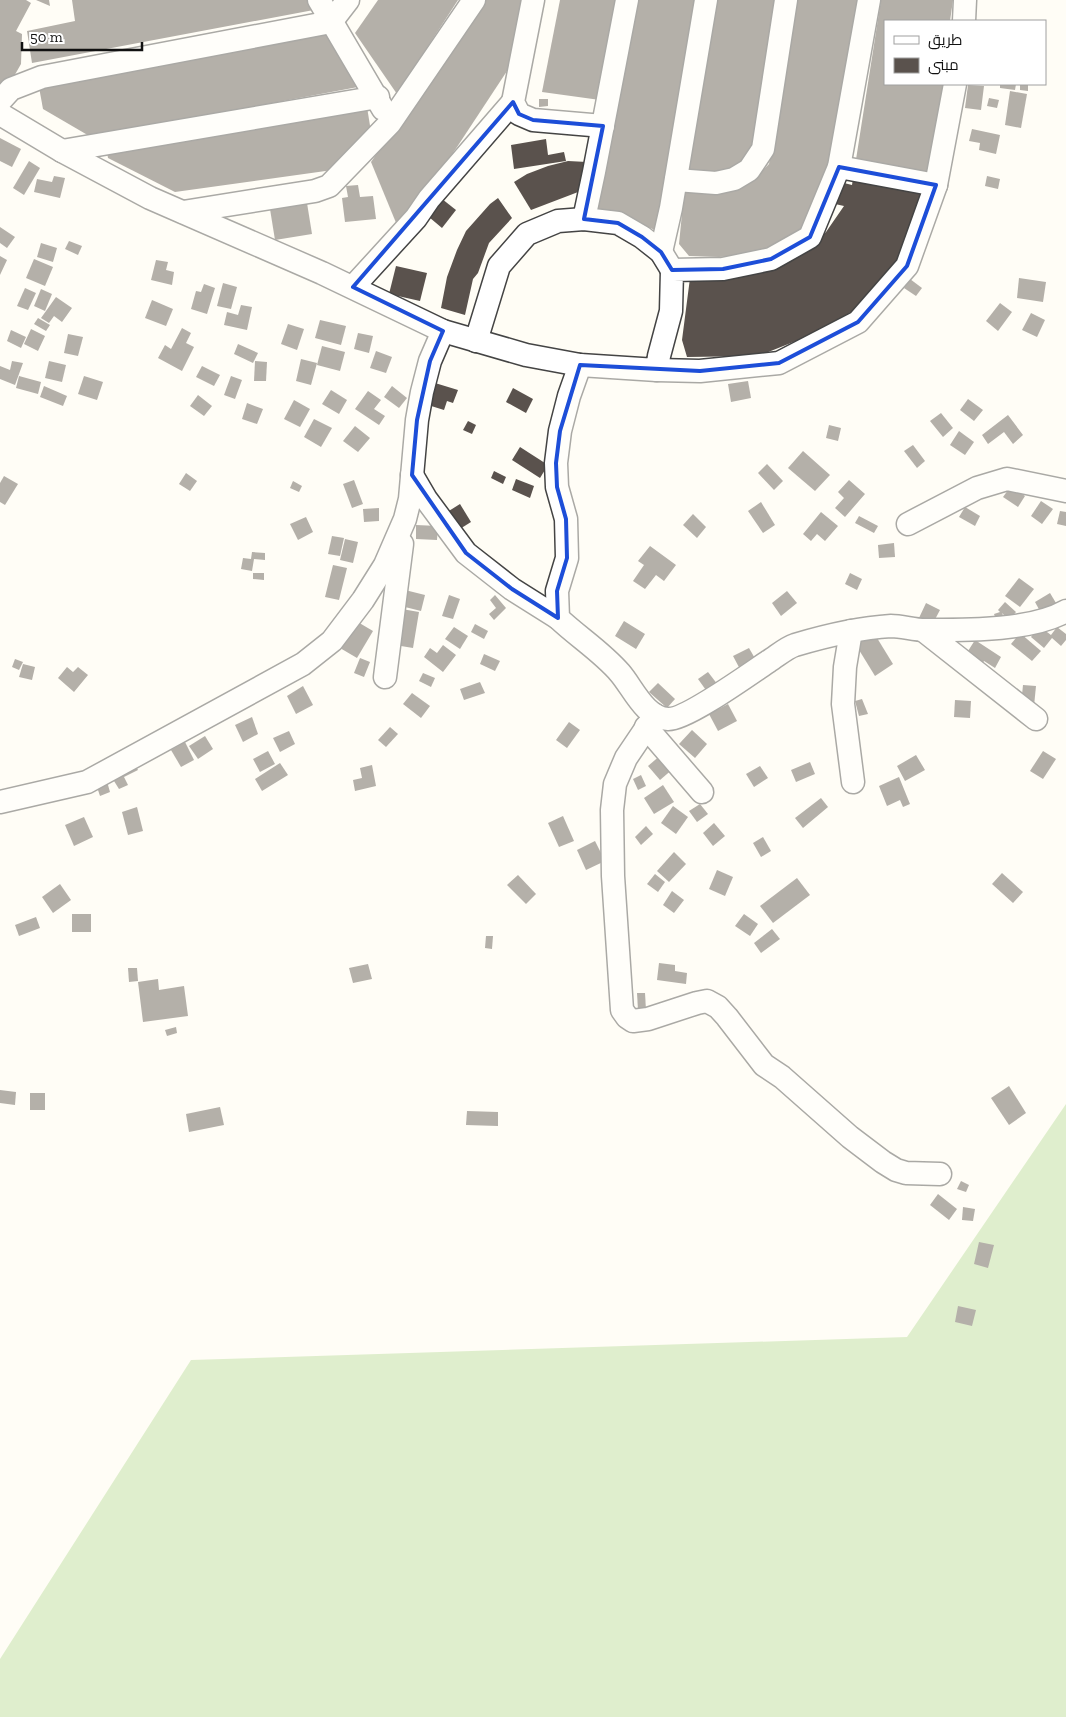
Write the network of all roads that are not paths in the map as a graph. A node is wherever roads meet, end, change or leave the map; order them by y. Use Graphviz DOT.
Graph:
graph roads {
  1 [pos="319,0"];
  2 [pos="348,0"];
  3 [pos="474,0"];
  4 [pos="533,0"];
  5 [pos="627,0"];
  6 [pos="706,0"];
  7 [pos="786,0"];
  8 [pos="869,0"];
  9 [pos="965,0"];
  10 [pos="964,20"];
  11 [pos="331,22"];
  12 [pos="955,85"];
  13 [pos="378,97"];
  14 [pos="0,101"];
  15 [pos="513,102"];
  16 [pos="0,114"];
  17 [pos="390,123"];
  18 [pos="603,126"];
  19 [pos="62,151"];
  20 [pos="839,167"];
  21 [pos="676,180"];
  22 [pos="936,185"];
  23 [pos="183,212"];
  24 [pos="584,219"];
  25 [pos="666,261"];
  26 [pos="353,287"];
  27 [pos="443,331"];
  28 [pos="476,341"];
  29 [pos="580,365"];
  30 [pos="657,370"];
  31 [pos="412,475"];
  32 [pos="1066,491"];
  33 [pos="405,519"];
  34 [pos="908,524"];
  35 [pos="1066,610"];
  36 [pos="558,618"];
  37 [pos="923,630"];
  38 [pos="851,631"];
  39 [pos="385,677"];
  40 [pos="1036,719"];
  41 [pos="651,721"];
  42 [pos="853,782"];
  43 [pos="702,792"];
  44 [pos="0,802"];
  45 [pos="940,1174"];
  1 -- 11 [label="street"];
  2 -- 11 [label="street"];
  3 -- 17 [label="street"];
  4 -- 15 [label="street"];
  5 -- 18 [label="street"];
  6 -- 21 [label="street"];
  7 -- 21 [label="street"];
  8 -- 20 [label="street"];
  9 -- 10 [label="street"];
  11 -- 13 [label="street"];
  11 -- 14 [label="street"];
  12 -- 22 [label="street"];
  13 -- 17 [label="street"];
  13 -- 19 [label="street"];
  15 -- 18 [label="street"];
  15 -- 26 [label="street"];
  16 -- 19 [label="street"];
  17 -- 23 [label="street"];
  18 -- 24 [label="street"];
  19 -- 23 [label="street"];
  20 -- 22 [label="street"];
  20 -- 25 [label="street"];
  21 -- 25 [label="street"];
  22 -- 30 [label="street"];
  23 -- 26 [label="street"];
  24 -- 25 [label="street"];
  24 -- 28 [label="street"];
  25 -- 30 [label="street"];
  26 -- 27 [label="street"];
  27 -- 28 [label="street"];
  27 -- 31 [label="street"];
  28 -- 29 [label="street"];
  29 -- 30 [label="street"];
  29 -- 36 [label="street"];
  31 -- 33 [label="street"];
  31 -- 36 [label="street"];
  32 -- 34 [label="street"];
  33 -- 39 [label="street"];
  33 -- 44 [label="street"];
  35 -- 37 [label="street"];
  36 -- 41 [label="street"];
  37 -- 38 [label="street"];
  37 -- 40 [label="street"];
  38 -- 41 [label="street"];
  38 -- 42 [label="street"];
  41 -- 43 [label="street"];
  41 -- 45 [label="street"];
}
